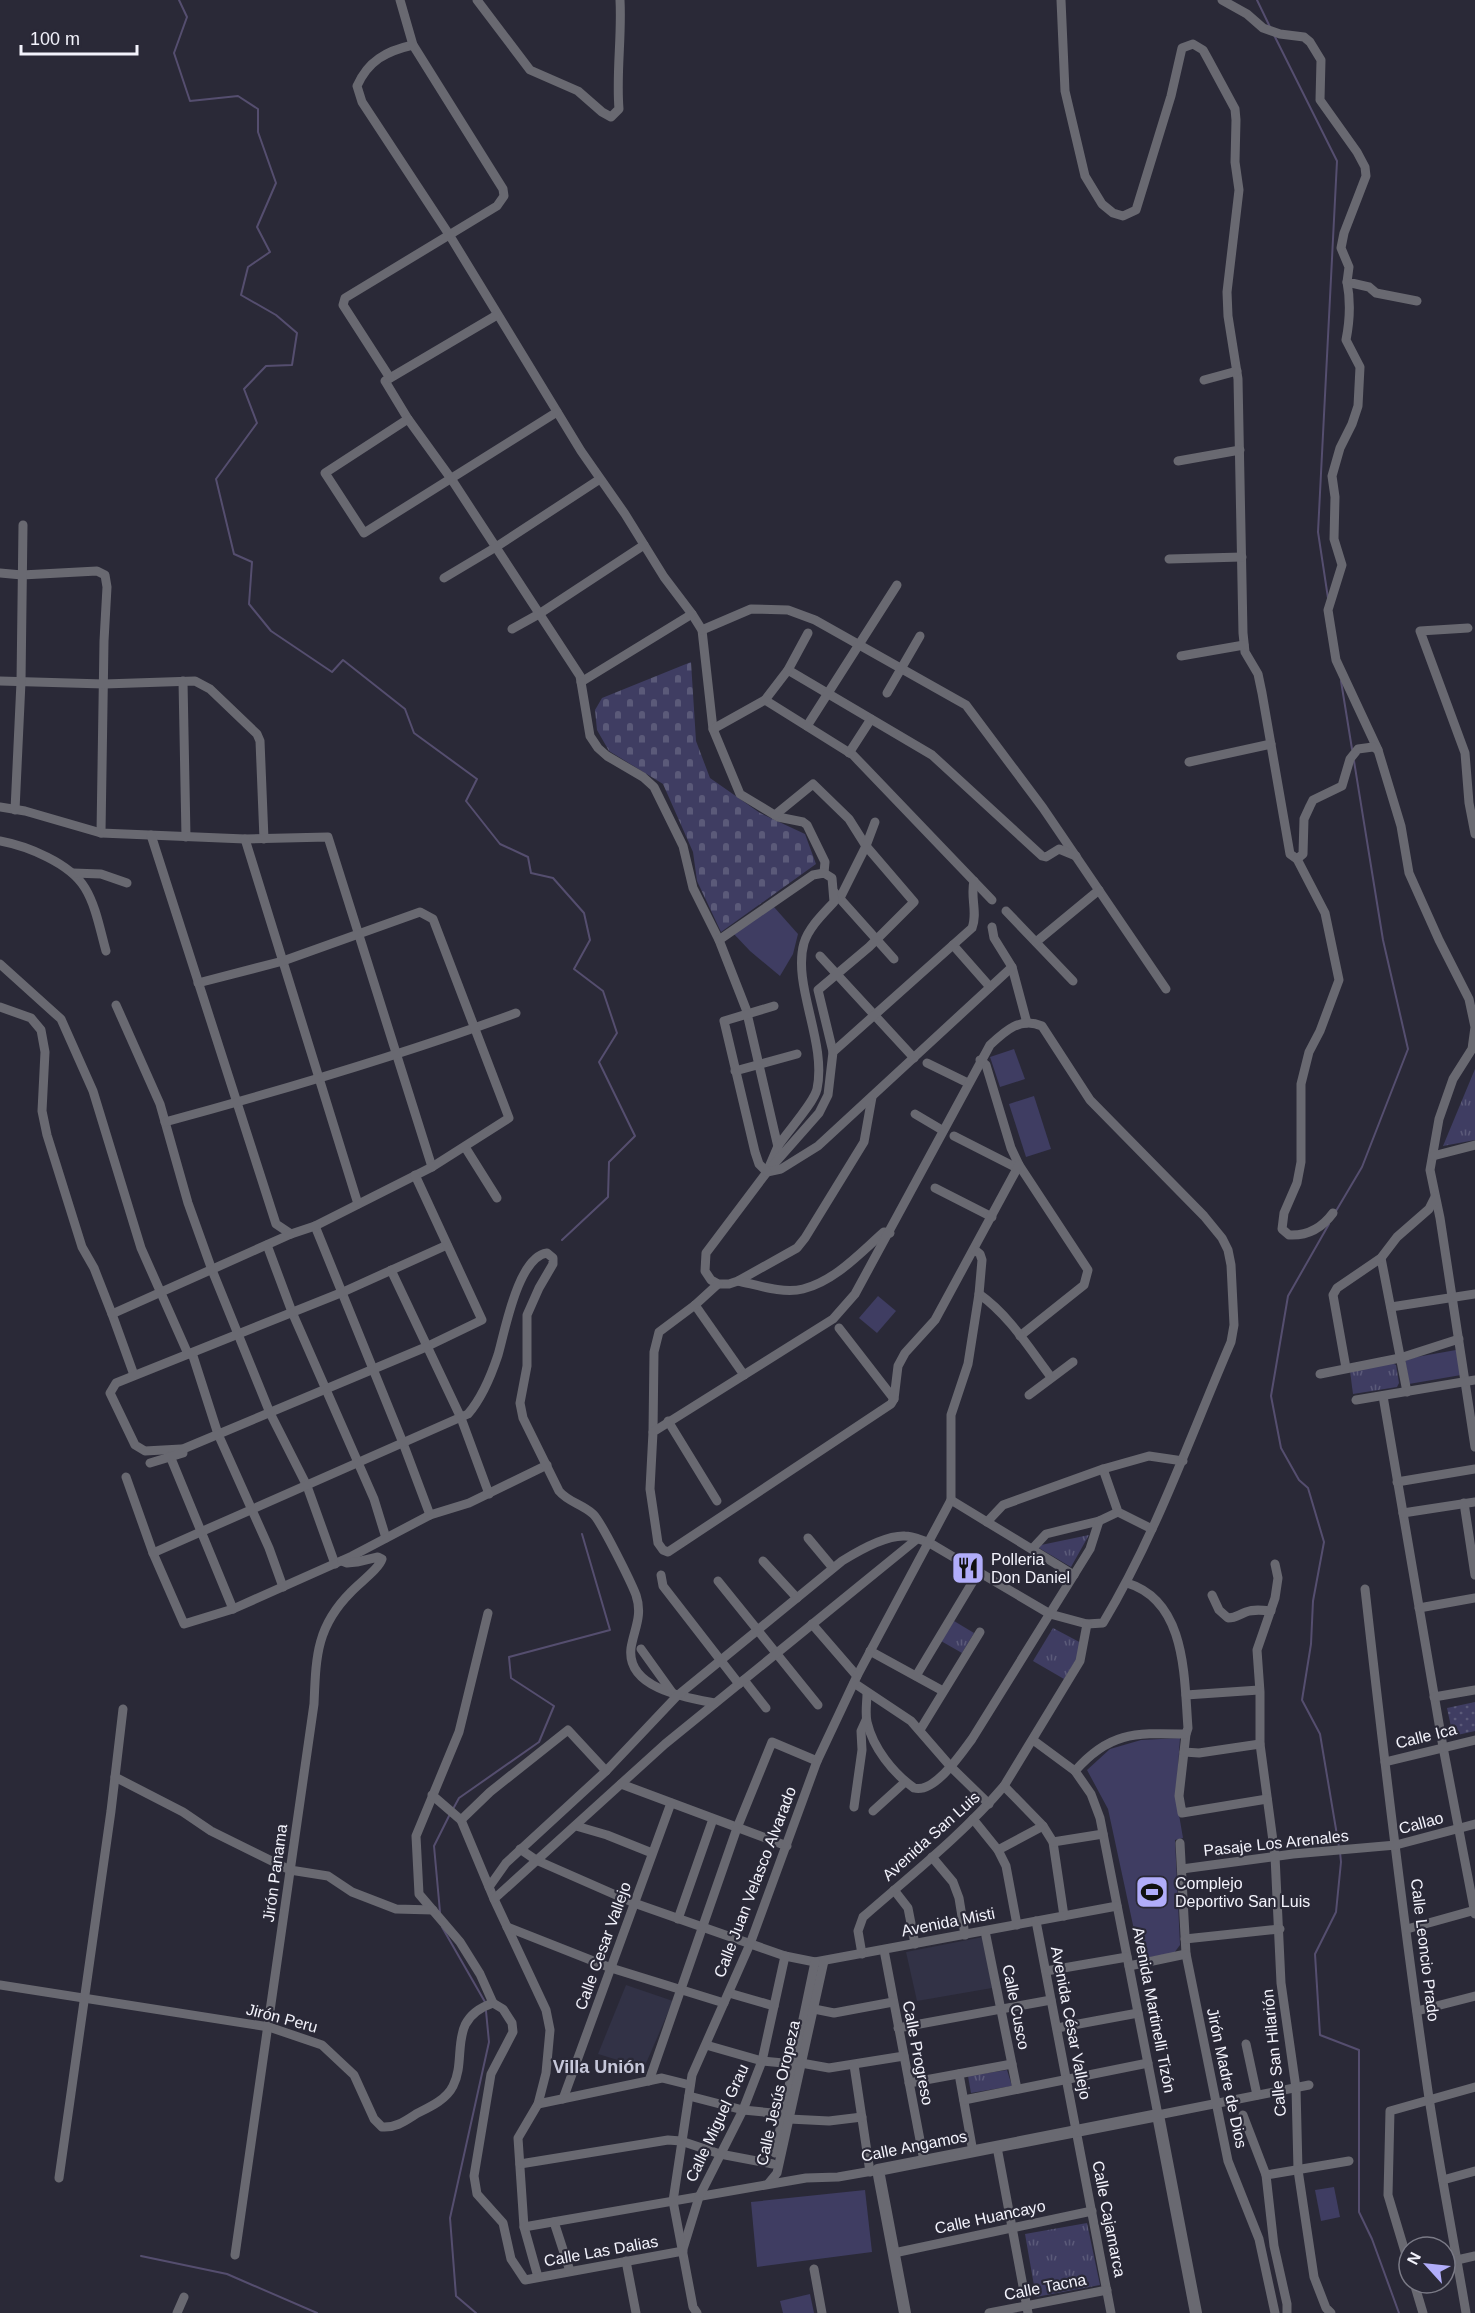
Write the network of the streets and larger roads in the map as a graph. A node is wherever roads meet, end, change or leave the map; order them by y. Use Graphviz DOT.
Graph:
graph roads {
  1 [pos="400,0"];
  2 [pos="477,0"];
  3 [pos="620,0"];
  4 [pos="1061,0"];
  5 [pos="1222,0"];
  6 [pos="413,45"];
  7 [pos="450,236"];
  8 [pos="1347,282"];
  9 [pos="1417,302"];
  10 [pos="497,315"];
  11 [pos="1237,371"];
  12 [pos="390,378"];
  13 [pos="1204,380"];
  14 [pos="557,412"];
  15 [pos="408,419"];
  16 [pos="1240,450"];
  17 [pos="1178,461"];
  18 [pos="600,479"];
  19 [pos="452,480"];
  20 [pos="23,525"];
  21 [pos="644,545"];
  22 [pos="496,547"];
  23 [pos="1242,557"];
  24 [pos="1169,559"];
  25 [pos="0,573"];
  26 [pos="22,575"];
  27 [pos="444,578"];
  28 [pos="897,585"];
  29 [pos="539,614"];
  30 [pos="692,614"];
  31 [pos="1468,628"];
  32 [pos="512,629"];
  33 [pos="702,630"];
  34 [pos="808,633"];
  35 [pos="920,636"];
  36 [pos="858,644"];
  37 [pos="1244,645"];
  38 [pos="1181,656"];
  39 [pos="788,670"];
  40 [pos="901,670"];
  41 [pos="0,681"];
  42 [pos="183,681"];
  43 [pos="21,682"];
  44 [pos="581,682"];
  45 [pos="104,684"];
  46 [pos="826,693"];
  47 [pos="886,693"];
  48 [pos="765,700"];
  49 [pos="871,719"];
  50 [pos="807,726"];
  51 [pos="713,729"];
  52 [pos="1271,744"];
  53 [pos="1378,750"];
  54 [pos="849,753"];
  55 [pos="1189,762"];
  56 [pos="0,807"];
  57 [pos="15,810"];
  58 [pos="775,815"];
  59 [pos="875,822"];
  60 [pos="101,833"];
  61 [pos="1475,834"];
  62 [pos="151,835"];
  63 [pos="186,837"];
  64 [pos="264,838"];
  65 [pos="245,839"];
  66 [pos="0,841"];
  67 [pos="866,846"];
  68 [pos="1076,856"];
  69 [pos="1297,859"];
  70 [pos="73,873"];
  71 [pos="824,873"];
  72 [pos="974,881"];
  73 [pos="127,883"];
  74 [pos="1099,890"];
  75 [pos="837,895"];
  76 [pos="992,900"];
  77 [pos="1006,911"];
  78 [pos="992,927"];
  79 [pos="358,934"];
  80 [pos="876,939"];
  81 [pos="719,940"];
  82 [pos="1036,942"];
  83 [pos="953,945"];
  84 [pos="106,951"];
  85 [pos="820,956"];
  86 [pos="894,959"];
  87 [pos="283,961"];
  88 [pos="0,963"];
  89 [pos="1012,967"];
  90 [pos="836,974"];
  91 [pos="1073,981"];
  92 [pos="198,983"];
  93 [pos="990,987"];
  94 [pos="1166,989"];
  95 [pos="116,1005"];
  96 [pos="774,1006"];
  97 [pos="0,1007"];
  98 [pos="516,1013"];
  99 [pos="746,1013"];
  100 [pos="874,1015"];
  101 [pos="1027,1023"];
  102 [pos="475,1028"];
  103 [pos="832,1052"];
  104 [pos="396,1053"];
  105 [pos="797,1054"];
  106 [pos="914,1058"];
  107 [pos="980,1060"];
  108 [pos="927,1063"];
  109 [pos="760,1065"];
  110 [pos="735,1071"];
  111 [pos="319,1077"];
  112 [pos="968,1083"];
  113 [pos="872,1097"];
  114 [pos="237,1103"];
  115 [pos="915,1114"];
  116 [pos="165,1122"];
  117 [pos="942,1130"];
  118 [pos="954,1136"];
  119 [pos="1475,1145"];
  120 [pos="465,1147"];
  121 [pos="778,1147"];
  122 [pos="1433,1156"];
  123 [pos="432,1167"];
  124 [pos="1018,1167"];
  125 [pos="768,1172"];
  126 [pos="415,1175"];
  127 [pos="935,1188"];
  128 [pos="1436,1197"];
  129 [pos="497,1198"];
  130 [pos="358,1204"];
  131 [pos="1333,1214"];
  132 [pos="992,1217"];
  133 [pos="315,1226"];
  134 [pos="890,1233"];
  135 [pos="291,1234"];
  136 [pos="267,1245"];
  137 [pos="447,1245"];
  138 [pos="975,1250"];
  139 [pos="1381,1258"];
  140 [pos="212,1270"];
  141 [pos="392,1270"];
  142 [pos="738,1281"];
  143 [pos="718,1284"];
  144 [pos="343,1292"];
  145 [pos="162,1293"];
  146 [pos="979,1294"];
  147 [pos="1475,1294"];
  148 [pos="1453,1297"];
  149 [pos="695,1305"];
  150 [pos="1391,1307"];
  151 [pos="291,1312"];
  152 [pos="112,1314"];
  153 [pos="839,1328"];
  154 [pos="239,1334"];
  155 [pos="1020,1336"];
  156 [pos="1459,1339"];
  157 [pos="426,1347"];
  158 [pos="190,1354"];
  159 [pos="1400,1358"];
  160 [pos="1072,1362"];
  161 [pos="1346,1368"];
  162 [pos="374,1370"];
  163 [pos="1320,1374"];
  164 [pos="744,1375"];
  165 [pos="134,1376"];
  166 [pos="1051,1377"];
  167 [pos="1470,1381"];
  168 [pos="324,1390"];
  169 [pos="1407,1392"];
  170 [pos="1029,1395"];
  171 [pos="1383,1395"];
  172 [pos="894,1399"];
  173 [pos="1356,1400"];
  174 [pos="270,1413"];
  175 [pos="461,1418"];
  176 [pos="668,1421"];
  177 [pos="653,1432"];
  178 [pos="218,1434"];
  179 [pos="403,1443"];
  180 [pos="1475,1447"];
  181 [pos="183,1449"];
  182 [pos="170,1456"];
  183 [pos="1183,1461"];
  184 [pos="150,1463"];
  185 [pos="357,1464"];
  186 [pos="547,1465"];
  187 [pos="1103,1469"];
  188 [pos="1475,1469"];
  189 [pos="126,1477"];
  190 [pos="1397,1482"];
  191 [pos="307,1486"];
  192 [pos="489,1494"];
  193 [pos="951,1500"];
  194 [pos="717,1501"];
  195 [pos="1475,1502"];
  196 [pos="1464,1503"];
  197 [pos="253,1510"];
  198 [pos="1118,1512"];
  199 [pos="1403,1513"];
  200 [pos="430,1515"];
  201 [pos="1099,1521"];
  202 [pos="987,1522"];
  203 [pos="1152,1529"];
  204 [pos="201,1533"];
  205 [pos="386,1538"];
  206 [pos="808,1538"];
  207 [pos="917,1539"];
  208 [pos="928,1542"];
  209 [pos="1032,1549"];
  210 [pos="153,1553"];
  211 [pos="763,1561"];
  212 [pos="338,1562"];
  213 [pos="1275,1564"];
  214 [pos="833,1568"];
  215 [pos="978,1573"];
  216 [pos="661,1575"];
  217 [pos="1074,1575"];
  218 [pos="1475,1575"];
  219 [pos="718,1581"];
  220 [pos="1127,1583"];
  221 [pos="283,1587"];
  222 [pos="1365,1589"];
  223 [pos="1212,1595"];
  224 [pos="797,1598"];
  225 [pos="1475,1598"];
  226 [pos="1419,1608"];
  227 [pos="233,1609"];
  228 [pos="1271,1611"];
  229 [pos="488,1613"];
  230 [pos="1050,1614"];
  231 [pos="812,1624"];
  232 [pos="1087,1624"];
  233 [pos="759,1629"];
  234 [pos="980,1632"];
  235 [pos="641,1649"];
  236 [pos="870,1651"];
  237 [pos="777,1653"];
  238 [pos="721,1661"];
  239 [pos="916,1676"];
  240 [pos="855,1680"];
  241 [pos="741,1682"];
  242 [pos="1259,1690"];
  243 [pos="1475,1690"];
  244 [pos="944,1692"];
  245 [pos="867,1693"];
  246 [pos="1185,1695"];
  247 [pos="676,1696"];
  248 [pos="1434,1697"];
  249 [pos="715,1703"];
  250 [pos="818,1705"];
  251 [pos="766,1708"];
  252 [pos="123,1709"];
  253 [pos="866,1720"];
  254 [pos="920,1730"];
  255 [pos="1186,1734"];
  256 [pos="1033,1740"];
  257 [pos="1475,1740"];
  258 [pos="1260,1744"];
  259 [pos="1443,1747"];
  260 [pos="1184,1752"];
  261 [pos="817,1761"];
  262 [pos="1385,1762"];
  263 [pos="951,1767"];
  264 [pos="606,1771"];
  265 [pos="1075,1771"];
  266 [pos="115,1777"];
  267 [pos="906,1782"];
  268 [pos="621,1784"];
  269 [pos="1004,1786"];
  270 [pos="432,1796"];
  271 [pos="1268,1799"];
  272 [pos="670,1803"];
  273 [pos="989,1804"];
  274 [pos="854,1807"];
  275 [pos="873,1811"];
  276 [pos="455,1815"];
  277 [pos="713,1819"];
  278 [pos="973,1819"];
  279 [pos="1475,1824"];
  280 [pos="576,1826"];
  281 [pos="1043,1826"];
  282 [pos="737,1828"];
  283 [pos="1459,1828"];
  284 [pos="1103,1834"];
  285 [pos="1053,1842"];
  286 [pos="1180,1843"];
  287 [pos="1396,1845"];
  288 [pos="786,1846"];
  289 [pos="1373,1848"];
  290 [pos="520,1849"];
  291 [pos="998,1850"];
  292 [pos="652,1853"];
  293 [pos="1275,1856"];
  294 [pos="932,1857"];
  295 [pos="536,1860"];
  296 [pos="1182,1869"];
  297 [pos="290,1870"];
  298 [pos="489,1887"];
  299 [pos="894,1890"];
  300 [pos="494,1899"];
  301 [pos="634,1904"];
  302 [pos="1117,1906"];
  303 [pos="433,1910"];
  304 [pos="1475,1912"];
  305 [pos="1064,1916"];
  306 [pos="678,1919"];
  307 [pos="1036,1921"];
  308 [pos="1017,1924"];
  309 [pos="507,1927"];
  310 [pos="703,1928"];
  311 [pos="1280,1929"];
  312 [pos="1407,1929"];
  313 [pos="985,1931"];
  314 [pos="965,1935"];
  315 [pos="1185,1939"];
  316 [pos="750,1944"];
  317 [pos="915,1944"];
  318 [pos="884,1950"];
  319 [pos="862,1954"];
  320 [pos="1186,1954"];
  321 [pos="785,1956"];
  322 [pos="1128,1961"];
  323 [pos="820,1962"];
  324 [pos="611,1968"];
  325 [pos="1046,1971"];
  326 [pos="0,1985"];
  327 [pos="682,1989"];
  328 [pos="729,1993"];
  329 [pos="1475,1996"];
  330 [pos="85,1998"];
  331 [pos="1051,2000"];
  332 [pos="893,2002"];
  333 [pos="493,2003"];
  334 [pos="724,2003"];
  335 [pos="774,2006"];
  336 [pos="814,2009"];
  337 [pos="1001,2009"];
  338 [pos="1417,2011"];
  339 [pos="1138,2013"];
  340 [pos="269,2027"];
  341 [pos="898,2028"];
  342 [pos="1056,2028"];
  343 [pos="1246,2044"];
  344 [pos="706,2045"];
  345 [pos="904,2056"];
  346 [pos="762,2061"];
  347 [pos="1148,2063"];
  348 [pos="798,2064"];
  349 [pos="854,2064"];
  350 [pos="1012,2064"];
  351 [pos="959,2074"];
  352 [pos="1066,2079"];
  353 [pos="649,2081"];
  354 [pos="909,2083"];
  355 [pos="690,2085"];
  356 [pos="1309,2085"];
  357 [pos="1475,2087"];
  358 [pos="1296,2088"];
  359 [pos="1017,2089"];
  360 [pos="688,2096"];
  361 [pos="1257,2096"];
  362 [pos="563,2099"];
  363 [pos="964,2100"];
  364 [pos="1430,2100"];
  365 [pos="1218,2103"];
  366 [pos="538,2104"];
  367 [pos="743,2110"];
  368 [pos="1158,2115"];
  369 [pos="1243,2115"];
  370 [pos="786,2116"];
  371 [pos="862,2116"];
  372 [pos="1076,2131"];
  373 [pos="681,2141"];
  374 [pos="997,2147"];
  375 [pos="973,2152"];
  376 [pos="720,2154"];
  377 [pos="924,2161"];
  378 [pos="1349,2161"];
  379 [pos="520,2164"];
  380 [pos="774,2170"];
  381 [pos="1298,2170"];
  382 [pos="874,2171"];
  383 [pos="1475,2171"];
  384 [pos="1266,2175"];
  385 [pos="59,2178"];
  386 [pos="806,2178"];
  387 [pos="1443,2180"];
  388 [pos="768,2184"];
  389 [pos="699,2197"];
  390 [pos="673,2201"];
  391 [pos="1092,2211"];
  392 [pos="554,2222"];
  393 [pos="524,2227"];
  394 [pos="1012,2228"];
  395 [pos="1400,2235"];
  396 [pos="1453,2235"];
  397 [pos="683,2251"];
  398 [pos="894,2253"];
  399 [pos="235,2255"];
  400 [pos="1475,2256"];
  401 [pos="1457,2260"];
  402 [pos="626,2261"];
  403 [pos="814,2269"];
  404 [pos="570,2271"];
  405 [pos="538,2277"];
  406 [pos="1107,2290"];
  407 [pos="1418,2295"];
  408 [pos="184,2297"];
  409 [pos="1027,2309"];
  410 [pos="693,2311"];
  411 [pos="177,2313"];
  412 [pos="636,2313"];
  413 [pos="822,2313"];
  414 [pos="905,2313"];
  415 [pos="989,2313"];
  416 [pos="1111,2313"];
  417 [pos="1196,2313"];
  418 [pos="1275,2313"];
  419 [pos="1287,2313"];
  420 [pos="1331,2313"];
  421 [pos="1424,2313"];
  422 [pos="1466,2313"];
  1 -- 6 [label="street"];
  2 -- 3 [label="street"];
  4 -- 11 [label="street"];
  5 -- 8 [label="street"];
  6 -- 7 [label="street"];
  6 -- 7 [label="street"];
  7 -- 10 [label="street"];
  7 -- 12 [label="street"];
  8 -- 9 [label="street"];
  8 -- 53 [label="street"];
  10 -- 12 [label="street"];
  10 -- 14 [label="street"];
  11 -- 13 [label="street"];
  11 -- 16 [label="street"];
  12 -- 15 [label="street"];
  14 -- 18 [label="street"];
  14 -- 19 [label="street"];
  15 -- 19 [label="street"];
  15 -- 19 [label="street"];
  16 -- 17 [label="street"];
  16 -- 23 [label="street"];
  18 -- 21 [label="street"];
  18 -- 22 [label="street"];
  19 -- 22 [label="street"];
  20 -- 26 [label="street"];
  21 -- 29 [label="street"];
  21 -- 30 [label="street"];
  22 -- 27 [label="street"];
  22 -- 29 [label="street"];
  23 -- 24 [label="street"];
  23 -- 37 [label="street"];
  25 -- 26 [label="street"];
  26 -- 43 [label="street"];
  26 -- 45 [label="street"];
  28 -- 36 [label="street"];
  29 -- 32 [label="street"];
  29 -- 44 [label="street"];
  30 -- 33 [label="street"];
  30 -- 44 [label="street"];
  31 -- 61 [label="street"];
  33 -- 36 [label="street"];
  33 -- 51 [label="street"];
  34 -- 39 [label="street"];
  35 -- 40 [label="street"];
  36 -- 40 [label="street"];
  36 -- 46 [label="street"];
  37 -- 38 [label="street"];
  37 -- 52 [label="street"];
  39 -- 46 [label="street"];
  39 -- 48 [label="street"];
  40 -- 47 [label="street"];
  40 -- 68 [label="street"];
  41 -- 43 [label="street"];
  42 -- 45 [label="street"];
  42 -- 63 [label="street"];
  42 -- 64 [label="street"];
  43 -- 45 [label="street"];
  43 -- 57 [label="street"];
  44 -- 81 [label="street"];
  45 -- 60 [label="street"];
  46 -- 49 [label="street"];
  46 -- 50 [label="street"];
  48 -- 50 [label="street"];
  48 -- 51 [label="street"];
  49 -- 54 [label="street"];
  49 -- 68 [label="street"];
  50 -- 54 [label="street"];
  51 -- 58 [label="street"];
  52 -- 55 [label="street"];
  52 -- 69 [label="street"];
  53 -- 69 [label="street"];
  53 -- 122 [label="street"];
  54 -- 72 [label="street"];
  56 -- 57 [label="street"];
  57 -- 60 [label="street"];
  58 -- 67 [label="street"];
  58 -- 71 [label="street"];
  59 -- 67 [label="street"];
  60 -- 62 [label="street"];
  62 -- 63 [label="street"];
  62 -- 92 [label="street"];
  63 -- 65 [label="street"];
  64 -- 65 [label="street"];
  64 -- 79 [label="street"];
  65 -- 87 [label="street"];
  66 -- 70 [label="street"];
  67 -- 75 [label="street"];
  67 -- 80 [label="street"];
  68 -- 74 [label="street"];
  69 -- 131 [label="street"];
  70 -- 73 [label="street"];
  70 -- 84 [label="street"];
  71 -- 75 [label="street"];
  71 -- 81 [label="street"];
  72 -- 76 [label="street"];
  72 -- 83 [label="street"];
  74 -- 82 [label="street"];
  74 -- 94 [label="street"];
  75 -- 80 [label="street"];
  75 -- 121 [label="street"];
  77 -- 82 [label="street"];
  78 -- 89 [label="street"];
  79 -- 87 [label="street"];
  79 -- 102 [label="street"];
  79 -- 104 [label="street"];
  80 -- 86 [label="street"];
  80 -- 90 [label="street"];
  81 -- 99 [label="street"];
  82 -- 91 [label="street"];
  83 -- 93 [label="street"];
  83 -- 100 [label="street"];
  85 -- 90 [label="street"];
  87 -- 92 [label="street"];
  87 -- 111 [label="street"];
  88 -- 145 [label="street"];
  89 -- 93 [label="street"];
  89 -- 101 [label="street"];
  90 -- 100 [label="street"];
  90 -- 103 [label="street"];
  92 -- 114 [label="street"];
  93 -- 106 [label="street"];
  95 -- 116 [label="street"];
  96 -- 99 [label="street"];
  97 -- 152 [label="street"];
  98 -- 102 [label="street"];
  99 -- 109 [label="street"];
  99 -- 110 [label="street"];
  100 -- 103 [label="street"];
  100 -- 106 [label="street"];
  101 -- 107 [label="street"];
  101 -- 183 [label="street"];
  102 -- 104 [label="street"];
  102 -- 120 [label="street"];
  103 -- 125 [label="street"];
  104 -- 111 [label="street"];
  104 -- 123 [label="street"];
  105 -- 109 [label="street"];
  106 -- 113 [label="street"];
  107 -- 112 [label="street"];
  107 -- 124 [label="street"];
  108 -- 112 [label="street"];
  109 -- 110 [label="street"];
  109 -- 121 [label="street"];
  110 -- 125 [label="street"];
  111 -- 114 [label="street"];
  111 -- 130 [label="street"];
  112 -- 117 [label="street"];
  113 -- 125 [label="street"];
  113 -- 142 [label="street"];
  114 -- 116 [label="street"];
  114 -- 135 [label="street"];
  115 -- 117 [label="street"];
  116 -- 140 [label="street"];
  117 -- 134 [label="street"];
  118 -- 124 [label="street"];
  119 -- 122 [label="street"];
  120 -- 123 [label="street"];
  120 -- 129 [label="street"];
  121 -- 125 [label="street"];
  122 -- 128 [label="street"];
  123 -- 126 [label="street"];
  124 -- 132 [label="street"];
  124 -- 155 [label="street"];
  125 -- 143 [label="street"];
  126 -- 130 [label="street"];
  126 -- 137 [label="street"];
  127 -- 132 [label="street"];
  128 -- 139 [label="street"];
  128 -- 148 [label="street"];
  130 -- 133 [label="street"];
  132 -- 138 [label="street"];
  133 -- 135 [label="street"];
  133 -- 144 [label="street"];
  134 -- 142 [label="street"];
  134 -- 164 [label="street"];
  135 -- 136 [label="street"];
  136 -- 140 [label="street"];
  136 -- 151 [label="street"];
  137 -- 141 [label="street"];
  137 -- 157 [label="street"];
  138 -- 146 [label="street"];
  138 -- 172 [label="street"];
  139 -- 150 [label="street"];
  139 -- 161 [label="street"];
  140 -- 145 [label="street"];
  140 -- 154 [label="street"];
  141 -- 144 [label="street"];
  141 -- 157 [label="street"];
  142 -- 143 [label="street"];
  143 -- 149 [label="street"];
  144 -- 151 [label="street"];
  144 -- 162 [label="street"];
  145 -- 152 [label="street"];
  145 -- 158 [label="street"];
  146 -- 155 [label="street"];
  146 -- 193 [label="street"];
  147 -- 148 [label="street"];
  148 -- 150 [label="street"];
  148 -- 156 [label="street"];
  149 -- 164 [label="street"];
  149 -- 177 [label="street"];
  150 -- 159 [label="street"];
  151 -- 154 [label="street"];
  151 -- 168 [label="street"];
  152 -- 165 [label="street"];
  153 -- 172 [label="street"];
  154 -- 158 [label="street"];
  154 -- 174 [label="street"];
  155 -- 166 [label="street"];
  156 -- 159 [label="street"];
  156 -- 167 [label="street"];
  157 -- 162 [label="street"];
  157 -- 175 [label="street"];
  158 -- 165 [label="street"];
  158 -- 178 [label="street"];
  159 -- 161 [label="street"];
  159 -- 169 [label="street"];
  160 -- 166 [label="street"];
  161 -- 163 [label="street"];
  162 -- 168 [label="street"];
  162 -- 179 [label="street"];
  164 -- 176 [label="street"];
  165 -- 181 [label="street"];
  166 -- 170 [label="street"];
  167 -- 169 [label="street"];
  167 -- 180 [label="street"];
  168 -- 174 [label="street"];
  168 -- 185 [label="street"];
  169 -- 171 [label="street"];
  171 -- 173 [label="street"];
  171 -- 190 [label="street"];
  172 -- 177 [label="street"];
  174 -- 178 [label="street"];
  174 -- 191 [label="street"];
  175 -- 179 [label="street"];
  175 -- 186 [label="street"];
  175 -- 192 [label="street"];
  176 -- 177 [label="street"];
  176 -- 194 [label="street"];
  178 -- 181 [label="street"];
  178 -- 197 [label="street"];
  179 -- 185 [label="street"];
  179 -- 200 [label="street"];
  181 -- 182 [label="street"];
  182 -- 184 [label="street"];
  182 -- 204 [label="street"];
  183 -- 187 [label="street"];
  183 -- 203 [label="street"];
  185 -- 191 [label="street"];
  185 -- 205 [label="street"];
  186 -- 192 [label="street"];
  186 -- 247 [label="street"];
  187 -- 198 [label="street"];
  187 -- 202 [label="street"];
  188 -- 190 [label="street"];
  189 -- 210 [label="street"];
  190 -- 199 [label="street"];
  191 -- 197 [label="street"];
  191 -- 212 [label="street"];
  192 -- 200 [label="street"];
  193 -- 202 [label="street"];
  193 -- 208 [label="street, Calle Juan Velasco Alvarado"];
  195 -- 196 [label="street"];
  196 -- 199 [label="street"];
  196 -- 218 [label="street"];
  197 -- 204 [label="street"];
  197 -- 221 [label="street"];
  198 -- 201 [label="street"];
  198 -- 203 [label="street"];
  199 -- 226 [label="street"];
  200 -- 205 [label="street"];
  201 -- 209 [label="street"];
  201 -- 217 [label="street"];
  202 -- 209 [label="street"];
  203 -- 220 [label="street"];
  204 -- 210 [label="street"];
  204 -- 227 [label="street"];
  205 -- 212 [label="street"];
  206 -- 214 [label="street"];
  207 -- 208 [label="street"];
  207 -- 214 [label="street"];
  207 -- 231 [label="street"];
  208 -- 215 [label="street"];
  208 -- 236 [label="street, Calle Juan Velasco Alvarado"];
  209 -- 217 [label="street"];
  210 -- 227 [label="street"];
  211 -- 224 [label="street"];
  212 -- 221 [label="street"];
  212 -- 297 [label="street, Jirón Panama"];
  213 -- 228 [label="street, Calle San Hilarión"];
  214 -- 224 [label="street"];
  215 -- 230 [label="street"];
  215 -- 239 [label="street"];
  216 -- 238 [label="street"];
  217 -- 230 [label="street"];
  219 -- 233 [label="street"];
  220 -- 232 [label="street"];
  220 -- 246 [label="street"];
  221 -- 227 [label="street"];
  222 -- 262 [label="street, Calle Leoncio Prado"];
  223 -- 228 [label="street"];
  224 -- 233 [label="street"];
  225 -- 226 [label="street"];
  226 -- 248 [label="street"];
  228 -- 242 [label="street, Calle San Hilarión"];
  229 -- 270 [label="street"];
  230 -- 232 [label="street"];
  230 -- 263 [label="street"];
  231 -- 237 [label="street"];
  231 -- 240 [label="street"];
  232 -- 256 [label="street, Avenida San Luis"];
  233 -- 237 [label="street"];
  233 -- 238 [label="street"];
  234 -- 244 [label="street"];
  235 -- 247 [label="street"];
  236 -- 239 [label="street"];
  236 -- 240 [label="street, Calle Juan Velasco Alvarado"];
  237 -- 241 [label="street"];
  237 -- 250 [label="street"];
  238 -- 241 [label="street"];
  238 -- 247 [label="street"];
  239 -- 244 [label="street"];
  240 -- 245 [label="street"];
  240 -- 261 [label="street, Calle Juan Velasco Alvarado"];
  241 -- 249 [label="street"];
  241 -- 251 [label="street"];
  242 -- 246 [label="street"];
  242 -- 258 [label="street, Calle San Hilarión"];
  243 -- 248 [label="street"];
  244 -- 254 [label="street"];
  245 -- 253 [label="street"];
  245 -- 254 [label="street"];
  246 -- 255 [label="street"];
  247 -- 249 [label="street"];
  247 -- 264 [label="street"];
  248 -- 259 [label="street"];
  249 -- 268 [label="street"];
  252 -- 266 [label="street"];
  253 -- 267 [label="street"];
  253 -- 274 [label="street"];
  254 -- 263 [label="street"];
  255 -- 260 [label="street"];
  255 -- 265 [label="street"];
  256 -- 265 [label="street, Avenida Martinelli Tizón"];
  256 -- 269 [label="street, Avenida San Luis"];
  257 -- 259 [label="street, Calle Ica"];
  258 -- 260 [label="street"];
  258 -- 271 [label="street, Calle San Hilarión"];
  259 -- 262 [label="street, Calle Ica"];
  259 -- 283 [label="street"];
  260 -- 271 [label="street"];
  261 -- 282 [label="street"];
  261 -- 288 [label="street, Calle Juan Velasco Alvarado"];
  262 -- 287 [label="street, Calle Leoncio Prado"];
  263 -- 267 [label="street"];
  263 -- 273 [label="street"];
  264 -- 276 [label="street"];
  264 -- 290 [label="street"];
  265 -- 284 [label="street, Avenida Martinelli Tizón"];
  266 -- 297 [label="street"];
  266 -- 330 [label="street"];
  267 -- 275 [label="street"];
  268 -- 272 [label="street"];
  268 -- 280 [label="street"];
  269 -- 273 [label="street, Avenida San Luis"];
  269 -- 281 [label="street"];
  270 -- 276 [label="street"];
  270 -- 303 [label="street"];
  271 -- 293 [label="street, Calle San Hilarión"];
  272 -- 277 [label="street"];
  272 -- 292 [label="street, Calle Cesar Vallejo"];
  273 -- 278 [label="street, Avenida San Luis"];
  276 -- 298 [label="street"];
  277 -- 282 [label="street"];
  277 -- 306 [label="street"];
  278 -- 291 [label="street"];
  278 -- 294 [label="street, Avenida San Luis"];
  279 -- 283 [label="street, Callao"];
  280 -- 292 [label="street"];
  280 -- 295 [label="street"];
  281 -- 285 [label="street"];
  281 -- 291 [label="street"];
  282 -- 288 [label="street"];
  282 -- 310 [label="street"];
  283 -- 287 [label="street, Callao"];
  283 -- 304 [label="street"];
  284 -- 285 [label="street"];
  284 -- 302 [label="street, Avenida Martinelli Tizón"];
  285 -- 305 [label="street"];
  286 -- 296 [label="street, Jirón Madre de Dios"];
  287 -- 289 [label="street, Callao"];
  287 -- 312 [label="street, Calle Leoncio Prado"];
  288 -- 316 [label="street, Calle Juan Velasco Alvarado"];
  289 -- 293 [label="street, Pasaje Los Arenales"];
  290 -- 295 [label="street, Avenida Misti"];
  290 -- 298 [label="street"];
  291 -- 308 [label="street"];
  292 -- 301 [label="street, Calle Cesar Vallejo"];
  293 -- 296 [label="street, Pasaje Los Arenales"];
  293 -- 311 [label="street, Calle San Hilarión"];
  294 -- 299 [label="street, Avenida San Luis"];
  294 -- 314 [label="street"];
  295 -- 300 [label="street"];
  295 -- 301 [label="street, Avenida Misti"];
  296 -- 315 [label="street, Jirón Madre de Dios"];
  297 -- 303 [label="street"];
  297 -- 340 [label="street, Jirón Panama"];
  298 -- 300 [label="street"];
  299 -- 317 [label="street"];
  299 -- 319 [label="street, Avenida San Luis"];
  300 -- 309 [label="street"];
  301 -- 306 [label="street, Avenida Misti"];
  301 -- 324 [label="street, Calle Cesar Vallejo"];
  302 -- 305 [label="street, Avenida Misti"];
  302 -- 322 [label="street, Avenida Martinelli Tizón"];
  303 -- 333 [label="street"];
  304 -- 312 [label="street"];
  305 -- 307 [label="street, Avenida Misti"];
  306 -- 310 [label="street, Avenida Misti"];
  307 -- 308 [label="street, Avenida Misti"];
  307 -- 325 [label="street, Avenida César Vallejo"];
  308 -- 313 [label="street, Avenida Misti"];
  309 -- 324 [label="street"];
  309 -- 366 [label="street"];
  310 -- 316 [label="street, Avenida Misti"];
  310 -- 327 [label="street"];
  311 -- 315 [label="street"];
  311 -- 358 [label="street, Calle San Hilarión"];
  312 -- 338 [label="street, Calle Leoncio Prado"];
  313 -- 314 [label="street, Avenida Misti"];
  313 -- 337 [label="street, Calle Cusco"];
  314 -- 317 [label="street, Avenida Misti"];
  315 -- 320 [label="street, Jirón Madre de Dios"];
  316 -- 321 [label="street, Avenida Misti"];
  316 -- 328 [label="street, Calle Juan Velasco Alvarado"];
  317 -- 318 [label="street, Avenida Misti"];
  318 -- 319 [label="street, Avenida Misti"];
  318 -- 332 [label="street, Calle Progreso"];
  319 -- 323 [label="street, Avenida Misti"];
  320 -- 322 [label="street"];
  320 -- 365 [label="street, Jirón Madre de Dios"];
  321 -- 323 [label="street, Avenida Misti"];
  321 -- 335 [label="street, Calle Miguel Grau"];
  322 -- 325 [label="street"];
  322 -- 339 [label="street, Avenida Martinelli Tizón"];
  323 -- 336 [label="street, Calle Jesús Oropeza"];
  323 -- 348 [label="street, Calle Jesús Oropeza"];
  324 -- 327 [label="street"];
  324 -- 362 [label="street, Calle Cesar Vallejo"];
  325 -- 331 [label="street, Avenida César Vallejo"];
  326 -- 330 [label="street, Jirón Peru"];
  327 -- 334 [label="street"];
  327 -- 353 [label="street"];
  328 -- 334 [label="street, Calle Juan Velasco Alvarado"];
  328 -- 335 [label="street"];
  329 -- 338 [label="street"];
  330 -- 340 [label="street, Jirón Peru"];
  330 -- 385 [label="street"];
  331 -- 337 [label="street"];
  331 -- 342 [label="street, Avenida César Vallejo"];
  332 -- 336 [label="street"];
  332 -- 341 [label="street, Calle Progreso"];
  333 -- 340 [label="street, Jirón Peru"];
  333 -- 405 [label="street, Calle Las Dalias"];
  334 -- 344 [label="street, Calle Juan Velasco Alvarado"];
  335 -- 346 [label="street, Calle Miguel Grau"];
  336 -- 348 [label="street, Calle Jesús Oropeza"];
  337 -- 341 [label="street"];
  337 -- 350 [label="street, Calle Cusco"];
  338 -- 364 [label="street, Calle Leoncio Prado"];
  339 -- 342 [label="street"];
  339 -- 347 [label="street, Avenida Martinelli Tizón"];
  340 -- 399 [label="street, Jirón Panama"];
  341 -- 345 [label="street, Calle Progreso"];
  342 -- 352 [label="street, Avenida César Vallejo"];
  343 -- 361 [label="street"];
  344 -- 346 [label="street"];
  344 -- 355 [label="street, Calle Juan Velasco Alvarado"];
  345 -- 349 [label="street"];
  345 -- 354 [label="street, Calle Progreso"];
  346 -- 348 [label="street"];
  346 -- 367 [label="street, Calle Miguel Grau"];
  347 -- 352 [label="street"];
  347 -- 368 [label="street, Avenida Martinelli Tizón"];
  348 -- 349 [label="street"];
  348 -- 370 [label="street, Calle Jesús Oropeza"];
  349 -- 371 [label="street"];
  350 -- 351 [label="street"];
  350 -- 359 [label="street, Calle Cusco"];
  351 -- 354 [label="street"];
  351 -- 363 [label="street"];
  352 -- 359 [label="street"];
  352 -- 372 [label="street, Avenida César Vallejo"];
  353 -- 355 [label="street"];
  353 -- 362 [label="street"];
  354 -- 377 [label="street, Calle Progreso"];
  355 -- 360 [label="street, Calle Juan Velasco Alvarado"];
  356 -- 358 [label="street, Calle Angamos"];
  357 -- 364 [label="street"];
  358 -- 361 [label="street, Calle Angamos"];
  358 -- 381 [label="street, Calle San Hilarión"];
  359 -- 363 [label="street"];
  360 -- 367 [label="street"];
  360 -- 373 [label="street, Calle Juan Velasco Alvarado"];
  361 -- 365 [label="street, Calle Angamos"];
  362 -- 366 [label="street"];
  363 -- 375 [label="street"];
  364 -- 387 [label="street, Calle Leoncio Prado"];
  364 -- 395 [label="street"];
  365 -- 368 [label="street, Calle Angamos"];
  365 -- 418 [label="street, Jirón Madre de Dios"];
  366 -- 379 [label="street"];
  367 -- 370 [label="street"];
  367 -- 376 [label="street, Calle Miguel Grau"];
  368 -- 372 [label="street, Calle Angamos"];
  368 -- 417 [label="street, Avenida Martinelli Tizón"];
  369 -- 384 [label="street"];
  370 -- 371 [label="street"];
  370 -- 380 [label="street, Calle Jesús Oropeza"];
  371 -- 382 [label="street"];
  372 -- 374 [label="street, Calle Angamos"];
  372 -- 391 [label="street, Calle Cajamarca"];
  373 -- 376 [label="street"];
  373 -- 379 [label="street"];
  373 -- 390 [label="street, Calle Juan Velasco Alvarado"];
  374 -- 375 [label="street, Calle Angamos"];
  374 -- 394 [label="street"];
  375 -- 377 [label="street, Calle Angamos"];
  376 -- 380 [label="street"];
  376 -- 389 [label="street, Calle Miguel Grau"];
  377 -- 382 [label="street, Calle Angamos"];
  378 -- 381 [label="street"];
  379 -- 393 [label="street"];
  380 -- 386 [label="street"];
  380 -- 388 [label="street, Calle Jesús Oropeza"];
  381 -- 384 [label="street"];
  381 -- 420 [label="street, Calle San Hilarión"];
  382 -- 386 [label="street, Calle Angamos"];
  382 -- 398 [label="street"];
  383 -- 387 [label="street"];
  384 -- 419 [label="street"];
  386 -- 388 [label="street, Calle Angamos"];
  387 -- 396 [label="street, Calle Leoncio Prado"];
  388 -- 389 [label="street, Calle Angamos"];
  389 -- 390 [label="street, Calle Angamos"];
  389 -- 397 [label="street, Calle Miguel Grau"];
  390 -- 392 [label="street, Calle Angamos"];
  390 -- 397 [label="street, Calle Juan Velasco Alvarado"];
  391 -- 394 [label="street, Calle Huancayo"];
  391 -- 406 [label="street, Calle Cajamarca"];
  392 -- 393 [label="street, Calle Angamos"];
  392 -- 404 [label="street"];
  393 -- 405 [label="street"];
  394 -- 398 [label="street, Calle Huancayo"];
  394 -- 409 [label="street"];
  397 -- 402 [label="street, Calle Las Dalias"];
  397 -- 410 [label="street, Calle Juan Velasco Alvarado"];
  398 -- 414 [label="street"];
  400 -- 401 [label="street"];
  401 -- 422 [label="street, Calle Leoncio Prado"];
  402 -- 404 [label="street, Calle Las Dalias"];
  402 -- 412 [label="street"];
  403 -- 413 [label="street"];
  404 -- 405 [label="street, Calle Las Dalias"];
  406 -- 409 [label="street, Calle Tacna"];
  406 -- 416 [label="street, Calle Cajamarca"];
  407 -- 421 [label="street"];
  408 -- 411 [label="street"];
  409 -- 415 [label="street, Calle Tacna"];
}
